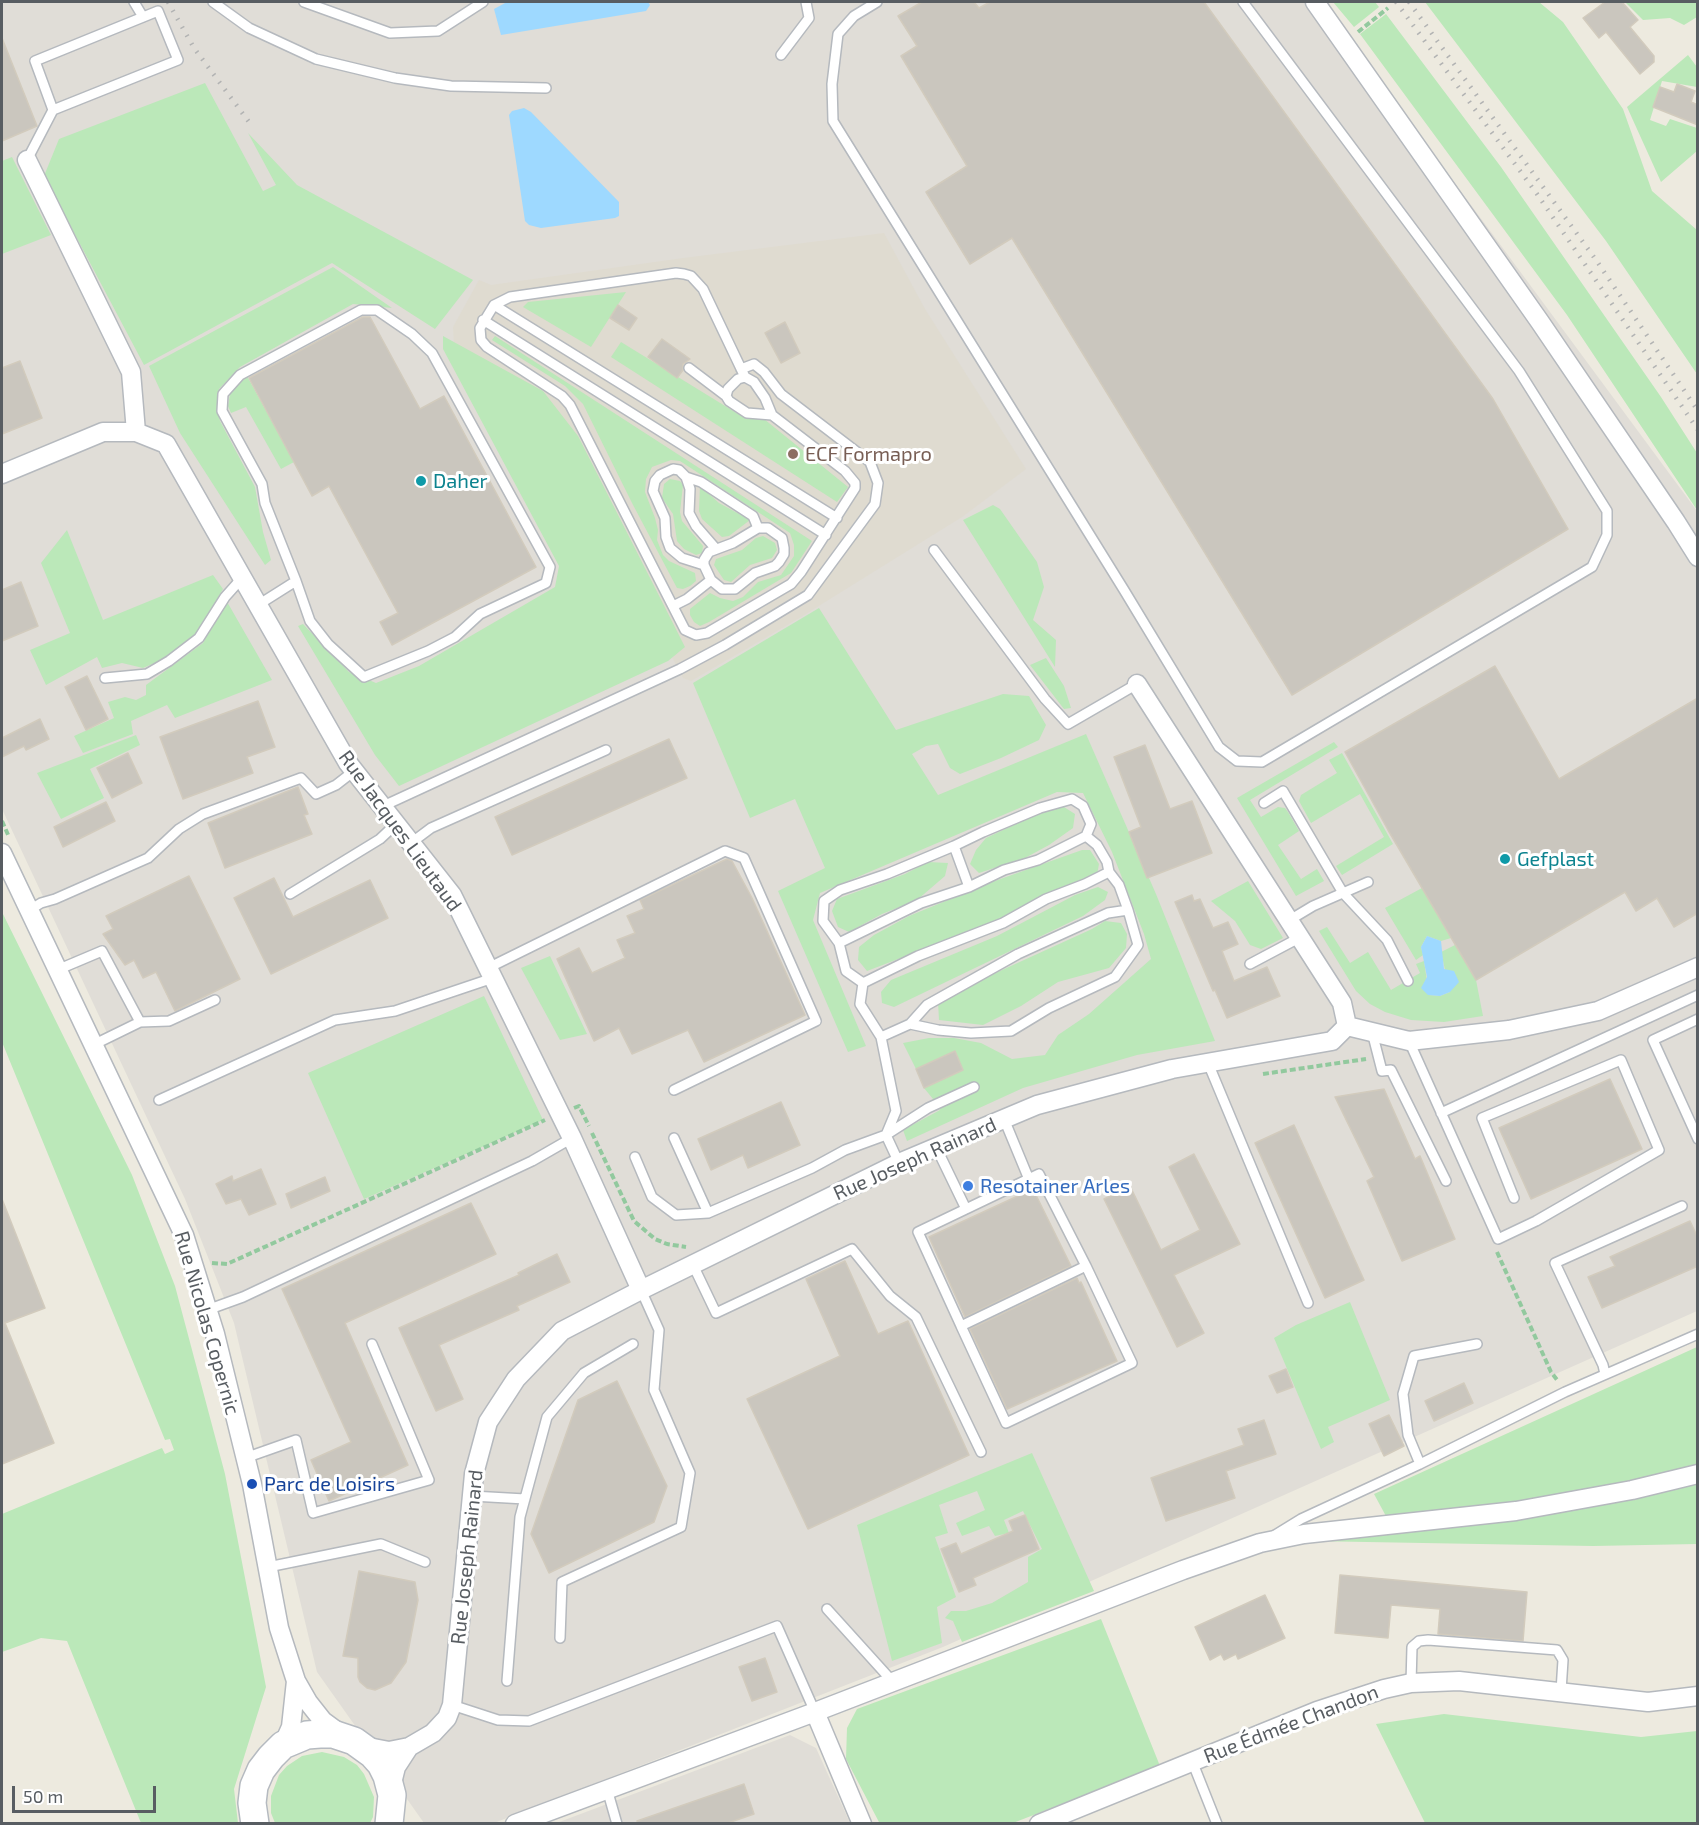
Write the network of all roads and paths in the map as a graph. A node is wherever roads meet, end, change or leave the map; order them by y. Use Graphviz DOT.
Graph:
graph roads {
  1 [pos="134,2"];
  2 [pos="213,2"];
  3 [pos="304,2"];
  4 [pos="483,2"];
  5 [pos="806,2"];
  6 [pos="877,2"];
  7 [pos="1243,2"];
  8 [pos="1315,2"];
  9 [pos="1388,8"];
  10 [pos="143,17"];
  11 [pos="1358,32"];
  12 [pos="781,55"];
  13 [pos="546,88"];
  14 [pos="53,110"];
  15 [pos="27,160"];
  16 [pos="494,305"];
  17 [pos="483,320"];
  18 [pos="689,368"];
  19 [pos="743,373"];
  20 [pos="726,396"];
  21 [pos="772,415"];
  22 [pos="136,432"];
  23 [pos="2,474"];
  24 [pos="686,477"];
  25 [pos="837,518"];
  26 [pos="758,528"];
  27 [pos="826,535"];
  28 [pos="716,549"];
  29 [pos="934,550"];
  30 [pos="1698,557"];
  31 [pos="704,565"];
  32 [pos="242,578"];
  33 [pos="711,579"];
  34 [pos="296,581"];
  35 [pos="258,605"];
  36 [pos="673,606"];
  37 [pos="105,678"];
  38 [pos="1137,684"];
  39 [pos="606,750"];
  40 [pos="354,771"];
  41 [pos="1264,803"];
  42 [pos="381,807"];
  43 [pos="396,824"];
  44 [pos="1086,836"];
  45 [pos="411,843"];
  46 [pos="954,846"];
  47 [pos="2,853"];
  48 [pos="1109,872"];
  49 [pos="1368,882"];
  50 [pos="969,887"];
  51 [pos="1342,893"];
  52 [pos="290,894"];
  53 [pos="28,910"];
  54 [pos="1128,910"];
  55 [pos="1288,921"];
  56 [pos="1299,938"];
  57 [pos="839,943"];
  58 [pos="1250,964"];
  59 [pos="1698,967"];
  60 [pos="57,970"];
  61 [pos="491,973"];
  62 [pos="1408,981"];
  63 [pos="862,983"];
  64 [pos="1698,995"];
  65 [pos="215,1000"];
  66 [pos="1698,1019"];
  67 [pos="140,1022"];
  68 [pos="910,1024"];
  69 [pos="1347,1026"];
  70 [pos="1372,1032"];
  71 [pos="881,1037"];
  72 [pos="1409,1041"];
  73 [pos="93,1045"];
  74 [pos="1208,1063"];
  75 [pos="974,1087"];
  76 [pos="675,1090"];
  77 [pos="159,1100"];
  78 [pos="1441,1113"];
  79 [pos="550,1119"];
  80 [pos="1004,1119"];
  81 [pos="886,1135"];
  82 [pos="572,1138"];
  83 [pos="674,1138"];
  84 [pos="1698,1139"];
  85 [pos="936,1147"];
  86 [pos="634,1158"];
  87 [pos="899,1163"];
  88 [pos="1028,1177"];
  89 [pos="1446,1181"];
  90 [pos="1514,1198"];
  91 [pos="1682,1206"];
  92 [pos="966,1209"];
  93 [pos="708,1213"];
  94 [pos="207,1262"];
  95 [pos="693,1264"];
  96 [pos="1086,1266"];
  97 [pos="641,1290"];
  98 [pos="1308,1303"];
  99 [pos="207,1310"];
  100 [pos="961,1326"];
  101 [pos="1698,1334"];
  102 [pos="372,1344"];
  103 [pos="633,1344"];
  104 [pos="1477,1344"];
  105 [pos="1605,1374"];
  106 [pos="981,1452"];
  107 [pos="245,1458"];
  108 [pos="1420,1464"];
  109 [pos="1698,1474"];
  110 [pos="472,1496"];
  111 [pos="525,1499"];
  112 [pos="1260,1543"];
  113 [pos="425,1562"];
  114 [pos="268,1567"];
  115 [pos="827,1609"];
  116 [pos="560,1638"];
  117 [pos="296,1681"];
  118 [pos="507,1681"];
  119 [pos="893,1682"];
  120 [pos="1411,1683"];
  121 [pos="1561,1691"];
  122 [pos="1698,1696"];
  123 [pos="452,1706"];
  124 [pos="815,1712"];
  125 [pos="353,1742"];
  126 [pos="284,1745"];
  127 [pos="410,1747"];
  128 [pos="1192,1761"];
  129 [pos="607,1789"];
  130 [pos="395,1809"];
  131 [pos="255,1824"];
  132 [pos="515,1824"];
  133 [pos="617,1824"];
  134 [pos="862,1824"];
  135 [pos="1039,1824"];
  136 [pos="1217,1824"];
  1 -- 10 [label="lane"];
  2 -- 13 [label="lane"];
  3 -- 4 [label="lane"];
  5 -- 12 [label="lane"];
  6 -- 7 [label="lane"];
  8 -- 30 [label="street"];
  9 -- 11 [label="path"];
  10 -- 14 [label="lane"];
  10 -- 14 [label="lane"];
  14 -- 15 [label="lane"];
  15 -- 22 [label="street"];
  16 -- 17 [label="lane"];
  16 -- 19 [label="lane"];
  16 -- 25 [label="lane"];
  17 -- 27 [label="lane"];
  17 -- 36 [label="lane"];
  18 -- 20 [label="lane"];
  19 -- 20 [label="lane"];
  19 -- 21 [label="lane"];
  19 -- 42 [label="lane"];
  20 -- 21 [label="lane"];
  21 -- 25 [label="lane"];
  22 -- 23 [label="street, Rue Jacques Lieutaud"];
  22 -- 32 [label="street, Rue Jacques Lieutaud"];
  24 -- 26 [label="lane"];
  24 -- 28 [label="lane"];
  24 -- 31 [label="lane"];
  25 -- 27 [label="lane"];
  26 -- 28 [label="lane"];
  26 -- 33 [label="lane"];
  27 -- 36 [label="lane"];
  28 -- 31 [label="lane"];
  29 -- 38 [label="lane"];
  31 -- 33 [label="lane"];
  32 -- 35 [label="street, Rue Jacques Lieutaud"];
  32 -- 37 [label="lane"];
  33 -- 36 [label="lane"];
  34 -- 34 [label="lane"];
  34 -- 35 [label="lane"];
  35 -- 40 [label="street, Rue Jacques Lieutaud"];
  38 -- 55 [label="street"];
  39 -- 45 [label="lane"];
  40 -- 42 [label="street, Rue Jacques Lieutaud"];
  40 -- 53 [label="lane"];
  41 -- 51 [label="lane"];
  42 -- 43 [label="street, Rue Jacques Lieutaud"];
  43 -- 45 [label="street, Rue Jacques Lieutaud"];
  43 -- 52 [label="lane"];
  44 -- 46 [label="lane"];
  44 -- 48 [label="lane"];
  44 -- 50 [label="lane"];
  45 -- 61 [label="street, Rue Jacques Lieutaud"];
  46 -- 50 [label="lane"];
  46 -- 57 [label="lane"];
  47 -- 53 [label="street, Rue Nicolas Copernic"];
  48 -- 54 [label="lane"];
  48 -- 63 [label="lane"];
  49 -- 51 [label="lane"];
  50 -- 57 [label="lane"];
  51 -- 55 [label="lane"];
  51 -- 62 [label="lane"];
  53 -- 60 [label="street, Rue Nicolas Copernic"];
  54 -- 68 [label="lane"];
  54 -- 68 [label="lane"];
  55 -- 56 [label="street"];
  56 -- 58 [label="lane"];
  56 -- 69 [label="street"];
  57 -- 63 [label="lane"];
  59 -- 72 [label="street"];
  60 -- 67 [label="lane"];
  60 -- 73 [label="street, Rue Nicolas Copernic"];
  61 -- 76 [label="lane"];
  61 -- 77 [label="lane"];
  61 -- 82 [label="street, Rue Jacques Lieutaud"];
  63 -- 71 [label="lane"];
  64 -- 78 [label="lane"];
  65 -- 67 [label="lane"];
  66 -- 84 [label="lane"];
  67 -- 73 [label="lane"];
  68 -- 71 [label="lane"];
  69 -- 70 [label="street"];
  69 -- 74 [label="street, Rue Joseph Rainard"];
  70 -- 72 [label="street"];
  70 -- 89 [label="lane"];
  71 -- 81 [label="lane"];
  72 -- 78 [label="lane"];
  73 -- 99 [label="street, Rue Nicolas Copernic"];
  74 -- 80 [label="street, Rue Joseph Rainard"];
  74 -- 98 [label="lane"];
  75 -- 81 [label="lane"];
  78 -- 90 [label="lane"];
  79 -- 94 [label="path"];
  80 -- 85 [label="street, Rue Joseph Rainard"];
  80 -- 88 [label="lane"];
  81 -- 87 [label="lane"];
  81 -- 93 [label="lane"];
  82 -- 97 [label="street, Rue Jacques Lieutaud"];
  82 -- 99 [label="lane"];
  83 -- 93 [label="lane"];
  85 -- 87 [label="street, Rue Joseph Rainard"];
  85 -- 92 [label="lane"];
  86 -- 93 [label="lane"];
  87 -- 95 [label="street, Rue Joseph Rainard"];
  88 -- 92 [label="lane"];
  88 -- 96 [label="lane"];
  91 -- 105 [label="lane"];
  92 -- 100 [label="lane"];
  95 -- 97 [label="street, Rue Joseph Rainard"];
  95 -- 106 [label="lane"];
  96 -- 100 [label="lane"];
  96 -- 100 [label="lane"];
  97 -- 110 [label="street, Rue Joseph Rainard"];
  97 -- 116 [label="lane"];
  99 -- 107 [label="street, Rue Nicolas Copernic"];
  101 -- 105 [label="lane"];
  102 -- 107 [label="lane"];
  103 -- 111 [label="lane"];
  104 -- 108 [label="lane"];
  105 -- 108 [label="lane"];
  107 -- 114 [label="street, Rue Nicolas Copernic"];
  108 -- 112 [label="lane"];
  109 -- 112 [label="street"];
  110 -- 111 [label="lane"];
  110 -- 123 [label="street, Rue Joseph Rainard"];
  111 -- 118 [label="lane"];
  112 -- 119 [label="street"];
  113 -- 114 [label="lane"];
  114 -- 117 [label="street, Rue Nicolas Copernic"];
  115 -- 119 [label="lane"];
  117 -- 125 [label="street"];
  117 -- 126 [label="street"];
  119 -- 124 [label="street"];
  120 -- 121 [label="street, Rue Édmée Chandon"];
  120 -- 121 [label="lane"];
  120 -- 128 [label="street, Rue Édmée Chandon"];
  121 -- 122 [label="street, Rue Édmée Chandon"];
  123 -- 124 [label="lane"];
  123 -- 127 [label="street, Rue Joseph Rainard"];
  124 -- 129 [label="street"];
  124 -- 134 [label="street"];
  125 -- 126 [label="street"];
  125 -- 127 [label="street"];
  125 -- 130 [label="street"];
  126 -- 131 [label="street"];
  127 -- 130 [label="street"];
  128 -- 135 [label="street, Rue Édmée Chandon"];
  128 -- 136 [label="lane"];
  129 -- 132 [label="street"];
  129 -- 133 [label="lane"];
}
